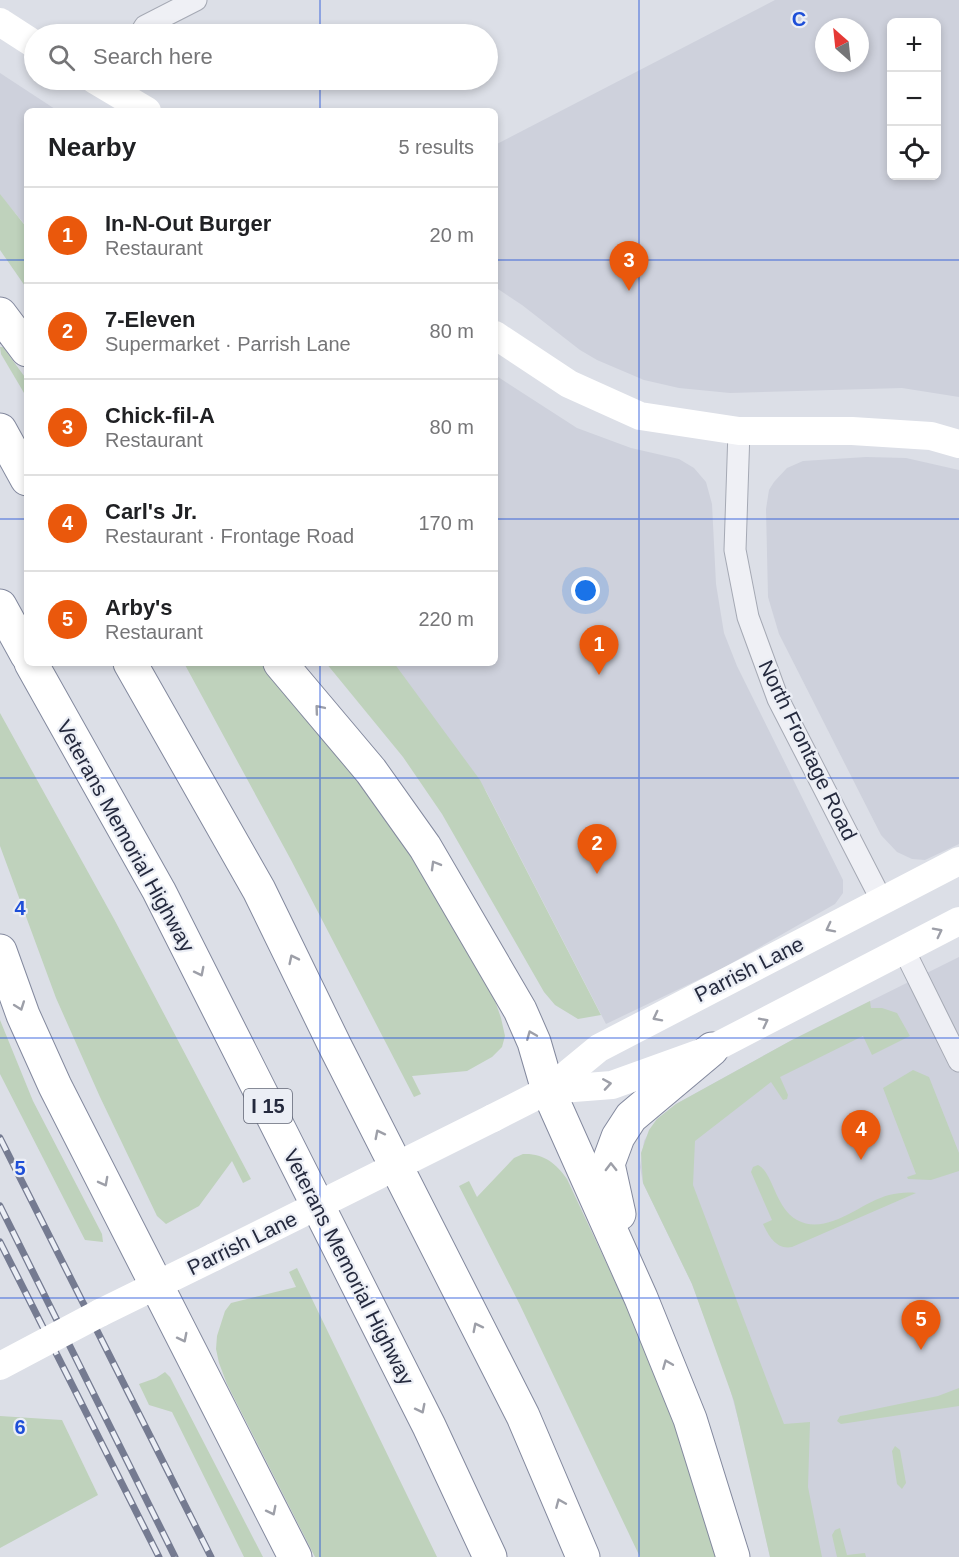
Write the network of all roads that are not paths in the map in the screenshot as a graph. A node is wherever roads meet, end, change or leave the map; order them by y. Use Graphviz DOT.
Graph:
graph roads {
  1 [pos="196,0"];
  2 [pos="0,22"];
  3 [pos="149,24"];
  4 [pos="24,38"];
  5 [pos="120,90"];
  6 [pos="143,108"];
  7 [pos="0,314"];
  8 [pos="498,337"];
  9 [pos="24,346"];
  10 [pos="0,430"];
  11 [pos="739,431"];
  12 [pos="959,444"];
  13 [pos="24,474"];
  14 [pos="0,606"];
  15 [pos="24,650"];
  16 [pos="33,666"];
  17 [pos="132,666"];
  18 [pos="283,666"];
  19 [pos="959,861"];
  20 [pos="882,901"];
  21 [pos="959,921"];
  22 [pos="904,950"];
  23 [pos="0,951"];
  24 [pos="712,1049"];
  25 [pos="959,1061"];
  26 [pos="548,1090"];
  27 [pos="156,1286"];
  28 [pos="0,1366"];
  29 [pos="721,1518"];
  30 [pos="295,1557"];
  31 [pos="490,1557"];
  32 [pos="582,1557"];
  33 [pos="733,1557"];
  1 -- 3 [label="street"];
  2 -- 4 [label="main road"];
  5 -- 6 [label="main road"];
  7 -- 9 [label="highway"];
  8 -- 11 [label="main road"];
  10 -- 13 [label="highway"];
  11 -- 12 [label="main road"];
  11 -- 20 [label="street, North Frontage Road"];
  14 -- 15 [label="highway"];
  16 -- 31 [label="highway, Veterans Memorial Highway / I 15, one-way"];
  32 -- 17 [label="highway, one-way"];
  26 -- 18 [label="highway, one-way"];
  19 -- 20 [label="main road, Parrish Lane"];
  20 -- 26 [label="main road, Parrish Lane, one-way"];
  22 -- 21 [label="main road, Parrish Lane, one-way"];
  24 -- 22 [label="main road, Parrish Lane, one-way"];
  22 -- 25 [label="street"];
  23 -- 27 [label="highway, one-way"];
  26 -- 24 [label="main road, Parrish Lane, one-way"];
  29 -- 24 [label="highway, one-way"];
  26 -- 27 [label="main road, Parrish Lane, bridge"];
  29 -- 26 [label="highway, one-way"];
  27 -- 28 [label="main road, Parrish Lane, bridge"];
  27 -- 30 [label="highway, one-way"];
  29 -- 33 [label="highway"];
}
